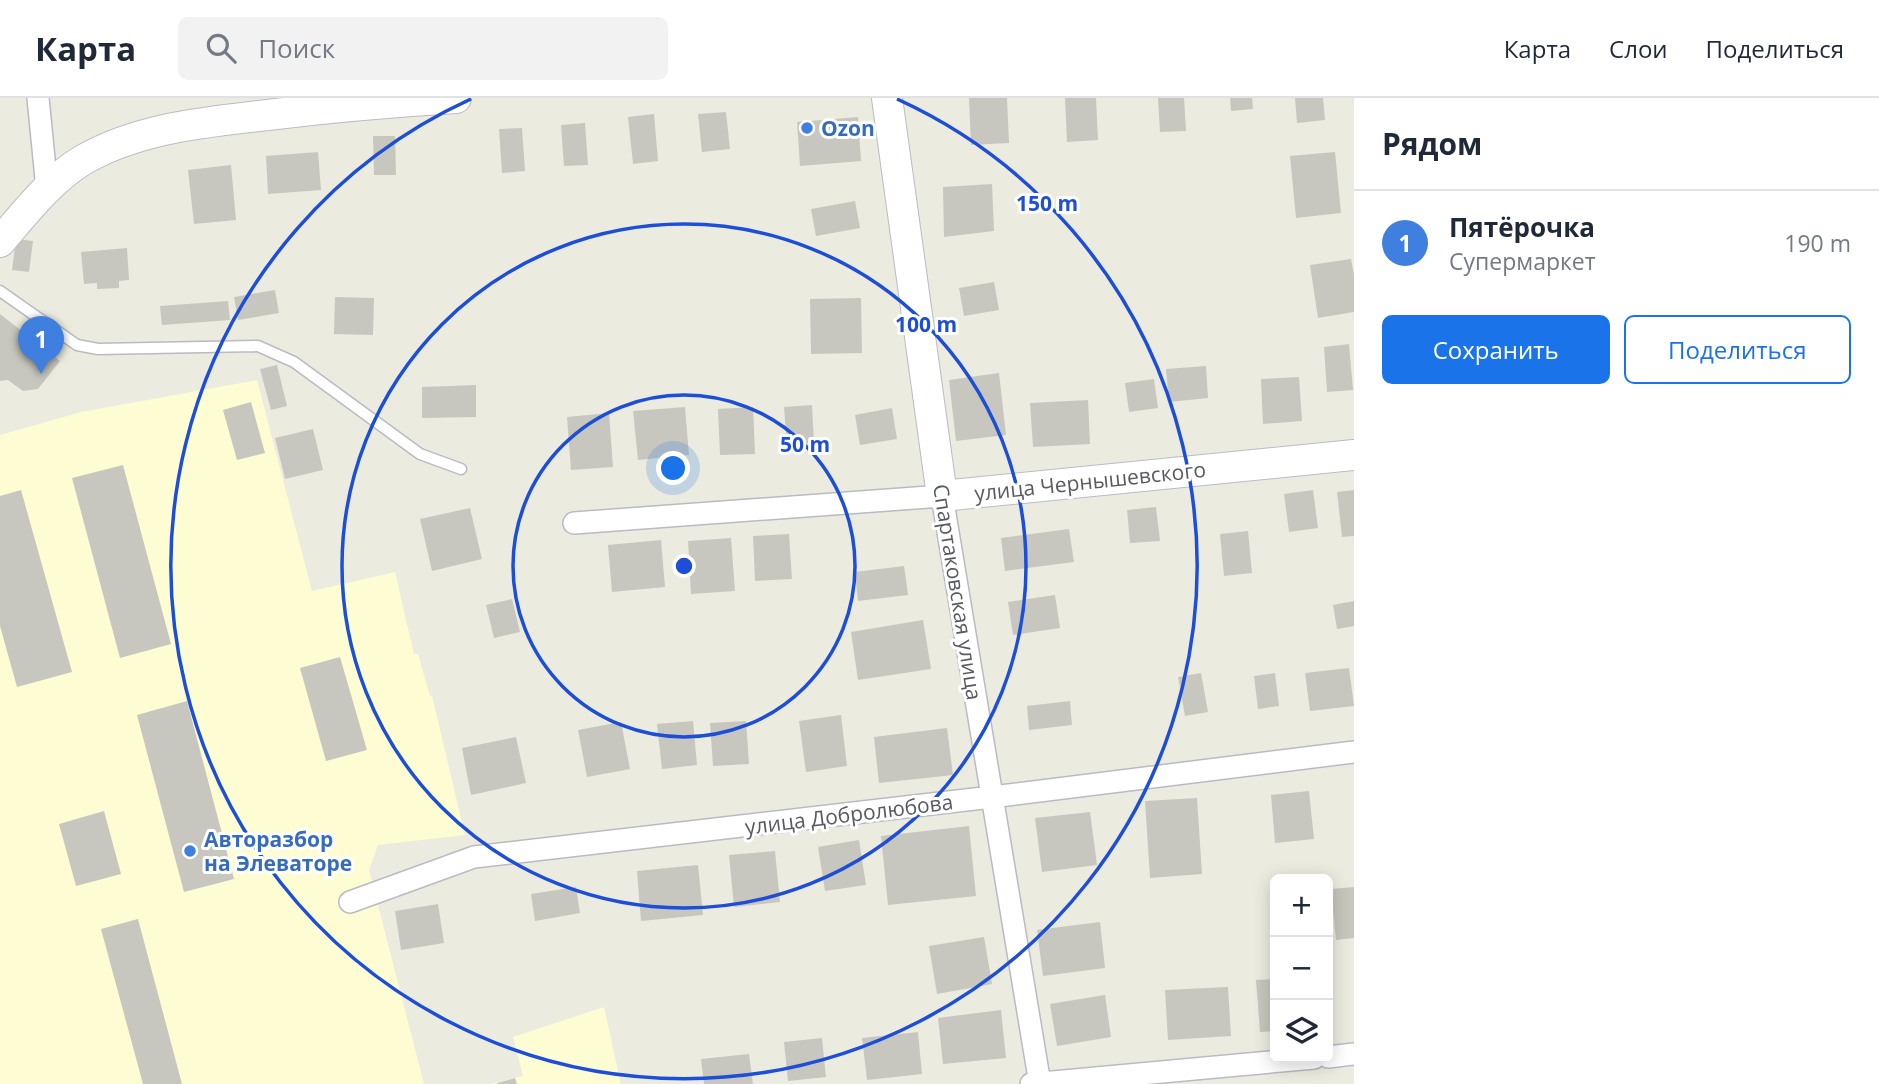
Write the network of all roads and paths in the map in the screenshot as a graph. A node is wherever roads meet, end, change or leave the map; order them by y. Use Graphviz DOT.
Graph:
graph roads {
  1 [pos="38,98"];
  2 [pos="456,98"];
  3 [pos="887,98"];
  4 [pos="351,102"];
  5 [pos="47,189"];
  6 [pos="0,242"];
  7 [pos="0,291"];
  8 [pos="1354,455"];
  9 [pos="461,469"];
  10 [pos="942,496"];
  11 [pos="574,523"];
  12 [pos="1354,752"];
  13 [pos="992,797"];
  14 [pos="350,902"];
  15 [pos="1354,1054"];
  16 [pos="1333,1056"];
  17 [pos="1270,1062"];
  18 [pos="1037,1084"];
  1 -- 5 [label="street"];
  2 -- 4 [label="street"];
  3 -- 10 [label="street, Спартаковская улица"];
  4 -- 5 [label="street"];
  5 -- 6 [label="street"];
  7 -- 9 [label="lane"];
  8 -- 10 [label="street, улица Чернышевского"];
  10 -- 11 [label="street, улица Чернышевского"];
  10 -- 13 [label="street, Спартаковская улица"];
  12 -- 13 [label="street, улица Добролюбова"];
  13 -- 14 [label="street, улица Добролюбова"];
  13 -- 18 [label="street, Спартаковская улица"];
  15 -- 16 [label="street"];
  17 -- 18 [label="street"];
}
